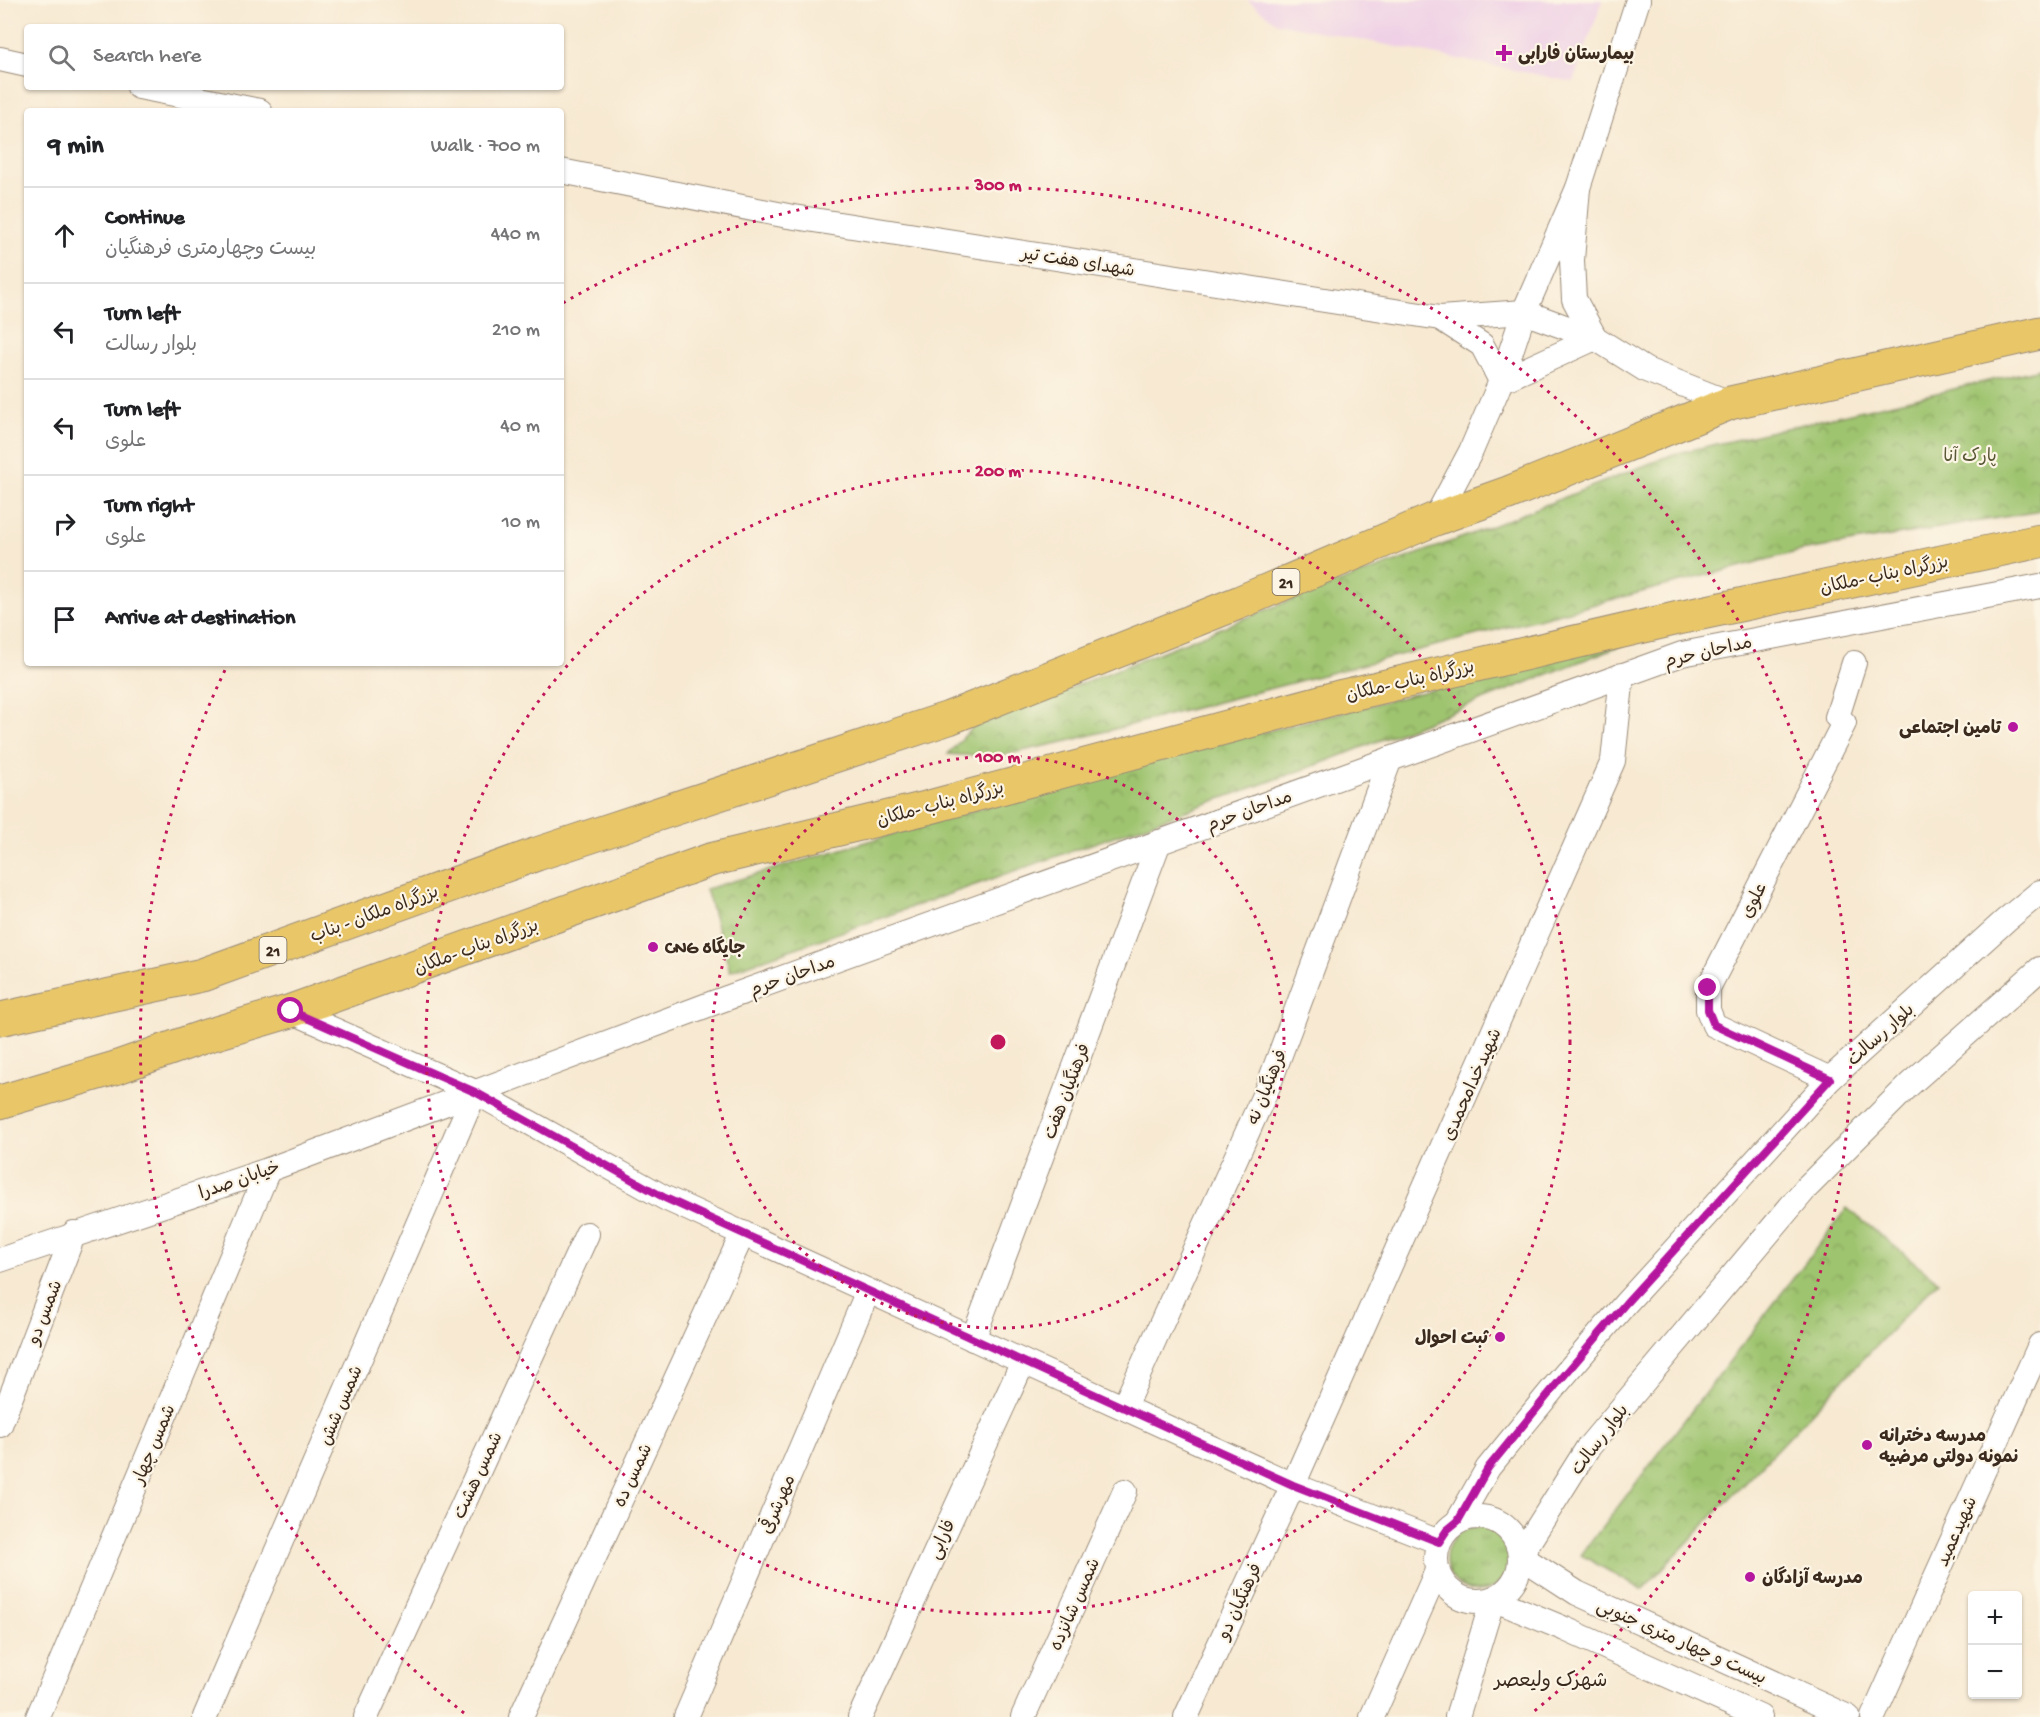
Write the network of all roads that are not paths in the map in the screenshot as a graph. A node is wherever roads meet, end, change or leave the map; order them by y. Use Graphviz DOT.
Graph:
graph roads {
  1 [pos="1638,0"];
  2 [pos="0,59"];
  3 [pos="24,64"];
  4 [pos="154,90"];
  5 [pos="245,108"];
  6 [pos="564,172"];
  7 [pos="1578,188"];
  8 [pos="1524,312"];
  9 [pos="1440,318"];
  10 [pos="2040,333"];
  11 [pos="1595,338"];
  12 [pos="1501,381"];
  13 [pos="1730,403"];
  14 [pos="1435,519"];
  15 [pos="2040,541"];
  16 [pos="2040,586"];
  17 [pos="1854,663"];
  18 [pos="1622,675"];
  19 [pos="1390,759"];
  20 [pos="1159,842"];
  21 [pos="2040,892"];
  22 [pos="2040,969"];
  23 [pos="291,1011"];
  24 [pos="0,1019"];
  25 [pos="1830,1079"];
  26 [pos="475,1092"];
  27 [pos="0,1102"];
  28 [pos="268,1170"];
  29 [pos="74,1233"];
  30 [pos="743,1233"];
  31 [pos="587,1234"];
  32 [pos="0,1260"];
  33 [pos="868,1291"];
  34 [pos="973,1339"];
  35 [pos="2039,1347"];
  36 [pos="1023,1362"];
  37 [pos="1124,1407"];
  38 [pos="0,1425"];
  39 [pos="1293,1485"];
  40 [pos="1125,1491"];
  41 [pos="1458,1521"];
  42 [pos="1439,1542"];
  43 [pos="1521,1556"];
  44 [pos="1437,1571"];
  45 [pos="1492,1599"];
  46 [pos="38,1717"];
  47 [pos="205,1717"];
  48 [pos="366,1717"];
  49 [pos="521,1717"];
  50 [pos="686,1717"];
  51 [pos="860,1717"];
  52 [pos="1023,1717"];
  53 [pos="1186,1717"];
  54 [pos="1372,1717"];
  55 [pos="1457,1717"];
  56 [pos="1760,1717"];
  57 [pos="1848,1717"];
  58 [pos="1873,1717"];
  1 -- 7 [label="street"];
  2 -- 3 [label="street"];
  4 -- 5 [label="street"];
  6 -- 9 [label="street, شهدای هفت تیر"];
  7 -- 8 [label="street"];
  7 -- 11 [label="street"];
  8 -- 9 [label="street, شهدای هفت تیر"];
  8 -- 11 [label="street, شهدای هفت تیر"];
  8 -- 12 [label="street"];
  9 -- 12 [label="street"];
  10 -- 13 [label="highway, 21"];
  11 -- 12 [label="street"];
  11 -- 13 [label="street, شهدای هفت تیر"];
  12 -- 14 [label="street"];
  13 -- 14 [label="highway, 21"];
  14 -- 24 [label="highway, بزرگراه ملکان - بناب / 21"];
  15 -- 23 [label="highway, بزرگراه بناب -ملکان"];
  16 -- 18 [label="street, مداحان حرم"];
  17 -- 25 [label="street, علوی"];
  18 -- 19 [label="street, مداحان حرم"];
  18 -- 39 [label="street, شهیدخدامحمدی"];
  19 -- 20 [label="street, مداحان حرم"];
  19 -- 37 [label="street, فرهنگیان نه"];
  20 -- 26 [label="street, مداحان حرم"];
  20 -- 34 [label="street, فرهنگیان هفت"];
  21 -- 25 [label="street, بلوار رسالت"];
  22 -- 43 [label="street, بلوار رسالت"];
  23 -- 26 [label="street"];
  23 -- 27 [label="highway, بزرگراه بناب -ملکان"];
  25 -- 41 [label="street, بلوار رسالت"];
  26 -- 28 [label="street, خیابان صدرا"];
  26 -- 30 [label="street"];
  26 -- 47 [label="street, شمس شش"];
  28 -- 29 [label="street, خیابان صدرا"];
  28 -- 46 [label="street, شمس چهار"];
  29 -- 32 [label="street, خیابان صدرا"];
  29 -- 38 [label="street, شمس دو"];
  30 -- 33 [label="street"];
  30 -- 49 [label="street, شمس ده"];
  31 -- 48 [label="street, شمس هشت"];
  33 -- 34 [label="street"];
  33 -- 50 [label="street, مهرشرقی"];
  34 -- 36 [label="street"];
  35 -- 58 [label="street, شهیدعمید"];
  36 -- 37 [label="street"];
  36 -- 51 [label="street, فارابی"];
  37 -- 39 [label="street"];
  39 -- 42 [label="street"];
  39 -- 53 [label="street, فرهنگیان دو"];
  40 -- 52 [label="street, شمس شانزده"];
  41 -- 42 [label="street"];
  41 -- 43 [label="street"];
  42 -- 44 [label="street"];
  43 -- 45 [label="street"];
  43 -- 57 [label="street, بیست و چهار متری جنوبی"];
  44 -- 45 [label="street"];
  44 -- 54 [label="street"];
  45 -- 55 [label="street"];
  45 -- 56 [label="street, بیست و چهار متری جنوبی"];
}
